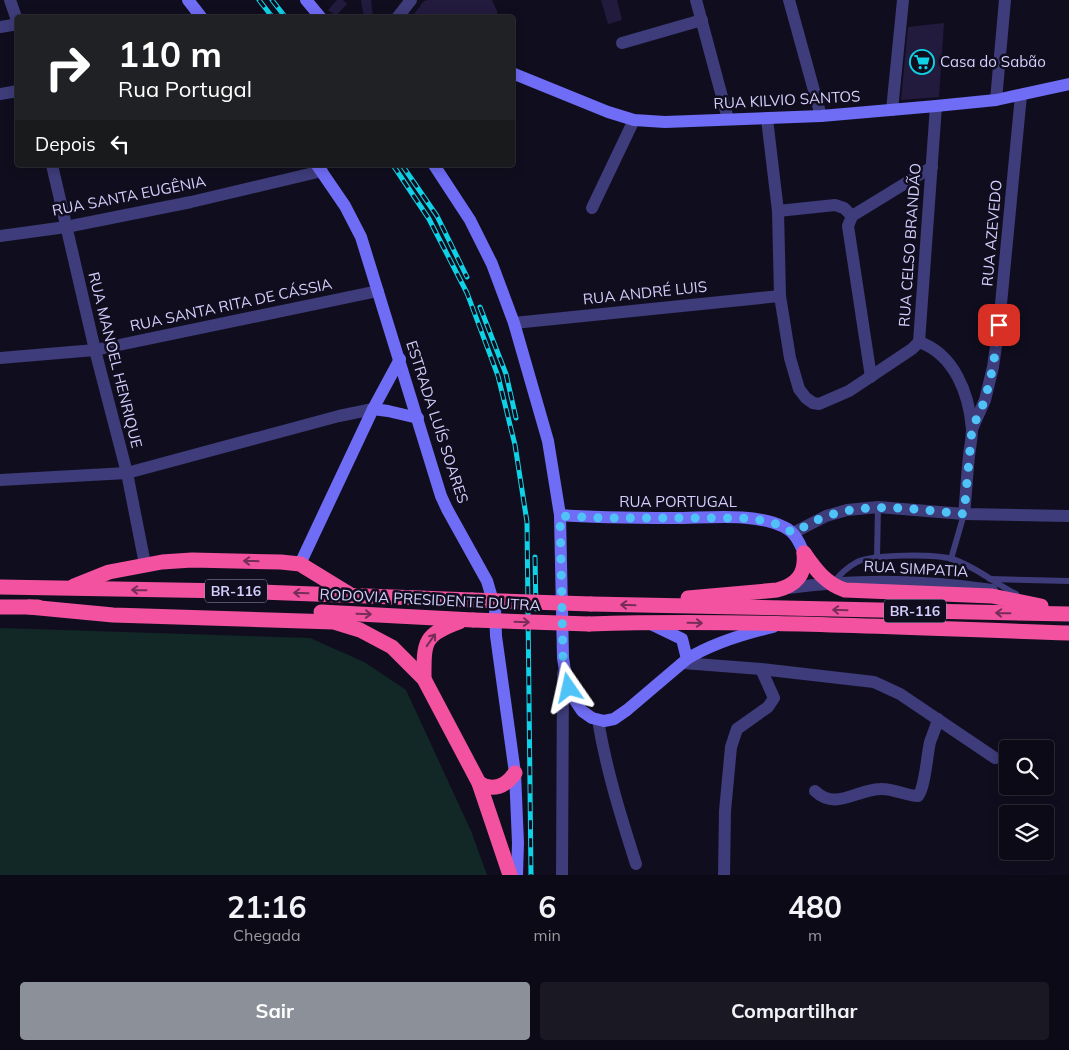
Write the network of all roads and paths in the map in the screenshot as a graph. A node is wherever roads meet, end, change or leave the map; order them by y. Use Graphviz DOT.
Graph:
graph roads {
  1 [pos="10,0"];
  2 [pos="188,0"];
  3 [pos="306,0"];
  4 [pos="410,0"];
  5 [pos="696,0"];
  6 [pos="789,0"];
  7 [pos="903,0"];
  8 [pos="1005,0"];
  9 [pos="15,15"];
  10 [pos="200,15"];
  11 [pos="318,15"];
  12 [pos="399,15"];
  13 [pos="702,20"];
  14 [pos="15,25"];
  15 [pos="0,28"];
  16 [pos="622,43"];
  17 [pos="515,74"];
  18 [pos="1069,84"];
  19 [pos="15,92"];
  20 [pos="0,94"];
  21 [pos="1021,96"];
  22 [pos="996,100"];
  23 [pos="936,106"];
  24 [pos="892,110"];
  25 [pos="821,116"];
  26 [pos="728,119"];
  27 [pos="768,119"];
  28 [pos="634,120"];
  29 [pos="52,167"];
  30 [pos="435,167"];
  31 [pos="932,167"];
  32 [pos="320,168"];
  33 [pos="592,208"];
  34 [pos="778,211"];
  35 [pos="852,216"];
  36 [pos="66,226"];
  37 [pos="0,236"];
  38 [pos="378,291"];
  39 [pos="780,296"];
  40 [pos="514,323"];
  41 [pos="919,342"];
  42 [pos="95,350"];
  43 [pos="0,358"];
  44 [pos="400,359"];
  45 [pos="871,377"];
  46 [pos="373,409"];
  47 [pos="418,418"];
  48 [pos="972,429"];
  49 [pos="127,473"];
  50 [pos="0,480"];
  51 [pos="878,507"];
  52 [pos="964,514"];
  53 [pos="560,516"];
  54 [pos="1069,516"];
  55 [pos="793,533"];
  56 [pos="804,553"];
  57 [pos="876,557"];
  58 [pos="951,559"];
  59 [pos="145,564"];
  60 [pos="300,564"];
  61 [pos="989,579"];
  62 [pos="1069,581"];
  63 [pos="832,582"];
  64 [pos="0,587"];
  65 [pos="788,588"];
  66 [pos="66,589"];
  67 [pos="350,594"];
  68 [pos="1016,594"];
  69 [pos="666,606"];
  70 [pos="0,607"];
  71 [pos="28,607"];
  72 [pos="1069,613"];
  73 [pos="469,620"];
  74 [pos="646,622"];
  75 [pos="781,625"];
  76 [pos="948,629"];
  77 [pos="1069,633"];
  78 [pos="1069,641"];
  79 [pos="563,658"];
  80 [pos="685,661"];
  81 [pos="761,669"];
  82 [pos="424,679"];
  83 [pos="938,719"];
  84 [pos="598,720"];
  85 [pos="995,758"];
  86 [pos="515,773"];
  87 [pos="479,783"];
  88 [pos="815,791"];
  89 [pos="636,864"];
  90 [pos="510,875"];
  91 [pos="517,875"];
  92 [pos="562,875"];
  93 [pos="724,875"];
  1 -- 9 [label="street"];
  2 -- 10 [label="main road"];
  3 -- 11 [label="main road"];
  4 -- 12 [label="street"];
  5 -- 13 [label="street"];
  6 -- 25 [label="street"];
  7 -- 24 [label="street"];
  8 -- 22 [label="street"];
  13 -- 16 [label="street"];
  13 -- 26 [label="street"];
  14 -- 15 [label="street"];
  17 -- 28 [label="main road, RUA KILVIO SANTOS"];
  18 -- 21 [label="main road, RUA KILVIO SANTOS"];
  19 -- 20 [label="street"];
  21 -- 22 [label="main road, RUA KILVIO SANTOS"];
  21 -- 48 [label="street, RUA AZEVEDO"];
  22 -- 23 [label="main road, RUA KILVIO SANTOS"];
  23 -- 24 [label="main road, RUA KILVIO SANTOS"];
  23 -- 31 [label="street, RUA CELSO BRANDÃO"];
  24 -- 25 [label="main road, RUA KILVIO SANTOS"];
  25 -- 27 [label="main road, RUA KILVIO SANTOS"];
  26 -- 27 [label="main road, RUA KILVIO SANTOS"];
  26 -- 28 [label="main road, RUA KILVIO SANTOS"];
  27 -- 34 [label="street"];
  28 -- 33 [label="street"];
  29 -- 36 [label="street, RUA MANOEL HENRIQUE"];
  30 -- 40 [label="main road"];
  31 -- 35 [label="street"];
  31 -- 41 [label="street, RUA CELSO BRANDÃO"];
  32 -- 36 [label="street, RUA SANTA EUGÊNIA"];
  32 -- 38 [label="main road, ESTRADA LUÍS SOARES"];
  34 -- 35 [label="street"];
  34 -- 39 [label="street"];
  35 -- 45 [label="street"];
  36 -- 37 [label="street, RUA SANTA EUGÊNIA"];
  36 -- 42 [label="street, RUA MANOEL HENRIQUE"];
  38 -- 42 [label="street, RUA SANTA RITA DE CÁSSIA"];
  38 -- 44 [label="main road, ESTRADA LUÍS SOARES"];
  39 -- 40 [label="street, RUA ANDRÉ LUIS"];
  39 -- 45 [label="street"];
  40 -- 53 [label="main road"];
  41 -- 45 [label="street"];
  41 -- 48 [label="street, RUA CELSO BRANDÃO"];
  42 -- 43 [label="street, RUA SANTA RITA DE CÁSSIA"];
  42 -- 49 [label="street, RUA MANOEL HENRIQUE"];
  44 -- 46 [label="main road"];
  44 -- 47 [label="main road, ESTRADA LUÍS SOARES"];
  46 -- 47 [label="main road"];
  46 -- 49 [label="street"];
  46 -- 60 [label="main road"];
  47 -- 86 [label="main road, ESTRADA LUÍS SOARES"];
  48 -- 52 [label="street, RUA CELSO BRANDÃO"];
  49 -- 50 [label="street"];
  49 -- 59 [label="street, RUA MANOEL HENRIQUE"];
  51 -- 52 [label="street"];
  51 -- 55 [label="street"];
  51 -- 57 [label="lane"];
  52 -- 54 [label="street"];
  52 -- 58 [label="lane"];
  53 -- 55 [label="main road, RUA PORTUGAL"];
  53 -- 79 [label="main road"];
  55 -- 56 [label="main road"];
  56 -- 63 [label="highway"];
  56 -- 65 [label="highway"];
  57 -- 58 [label="lane"];
  57 -- 63 [label="lane"];
  58 -- 61 [label="lane"];
  60 -- 59 [label="highway, one-way"];
  59 -- 66 [label="highway"];
  60 -- 67 [label="highway"];
  61 -- 62 [label="lane"];
  61 -- 68 [label="lane"];
  63 -- 65 [label="street, RUA SIMPATIA"];
  63 -- 68 [label="street, RUA SIMPATIA"];
  63 -- 72 [label="highway"];
  64 -- 66 [label="highway, RODOVIA PRESIDENTE DUTRA / BR-116"];
  65 -- 69 [label="highway"];
  67 -- 66 [label="highway, RODOVIA PRESIDENTE DUTRA / BR-116, one-way"];
  69 -- 67 [label="highway, RODOVIA PRESIDENTE DUTRA / BR-116, one-way, bridge"];
  68 -- 72 [label="street, RUA SIMPATIA"];
  72 -- 69 [label="highway, RODOVIA PRESIDENTE DUTRA / BR-116, one-way"];
  70 -- 71 [label="highway, RODOVIA PRESIDENTE DUTRA / BR-116"];
  71 -- 73 [label="highway, RODOVIA PRESIDENTE DUTRA / BR-116, one-way"];
  71 -- 82 [label="highway"];
  73 -- 74 [label="highway, RODOVIA PRESIDENTE DUTRA / BR-116, one-way, bridge"];
  82 -- 73 [label="highway, one-way"];
  74 -- 75 [label="highway, RODOVIA PRESIDENTE DUTRA / BR-116, one-way"];
  74 -- 80 [label="main road"];
  75 -- 76 [label="highway, RODOVIA PRESIDENTE DUTRA / BR-116"];
  75 -- 80 [label="main road"];
  76 -- 77 [label="highway, RODOVIA PRESIDENTE DUTRA / BR-116"];
  76 -- 78 [label="highway"];
  79 -- 84 [label="main road"];
  79 -- 92 [label="street"];
  80 -- 81 [label="street"];
  80 -- 84 [label="main road"];
  81 -- 83 [label="street"];
  81 -- 93 [label="street"];
  82 -- 87 [label="highway"];
  83 -- 85 [label="street"];
  83 -- 88 [label="street"];
  84 -- 89 [label="street"];
  86 -- 87 [label="highway"];
  86 -- 91 [label="main road, ESTRADA LUÍS SOARES"];
  87 -- 90 [label="highway"];
}
